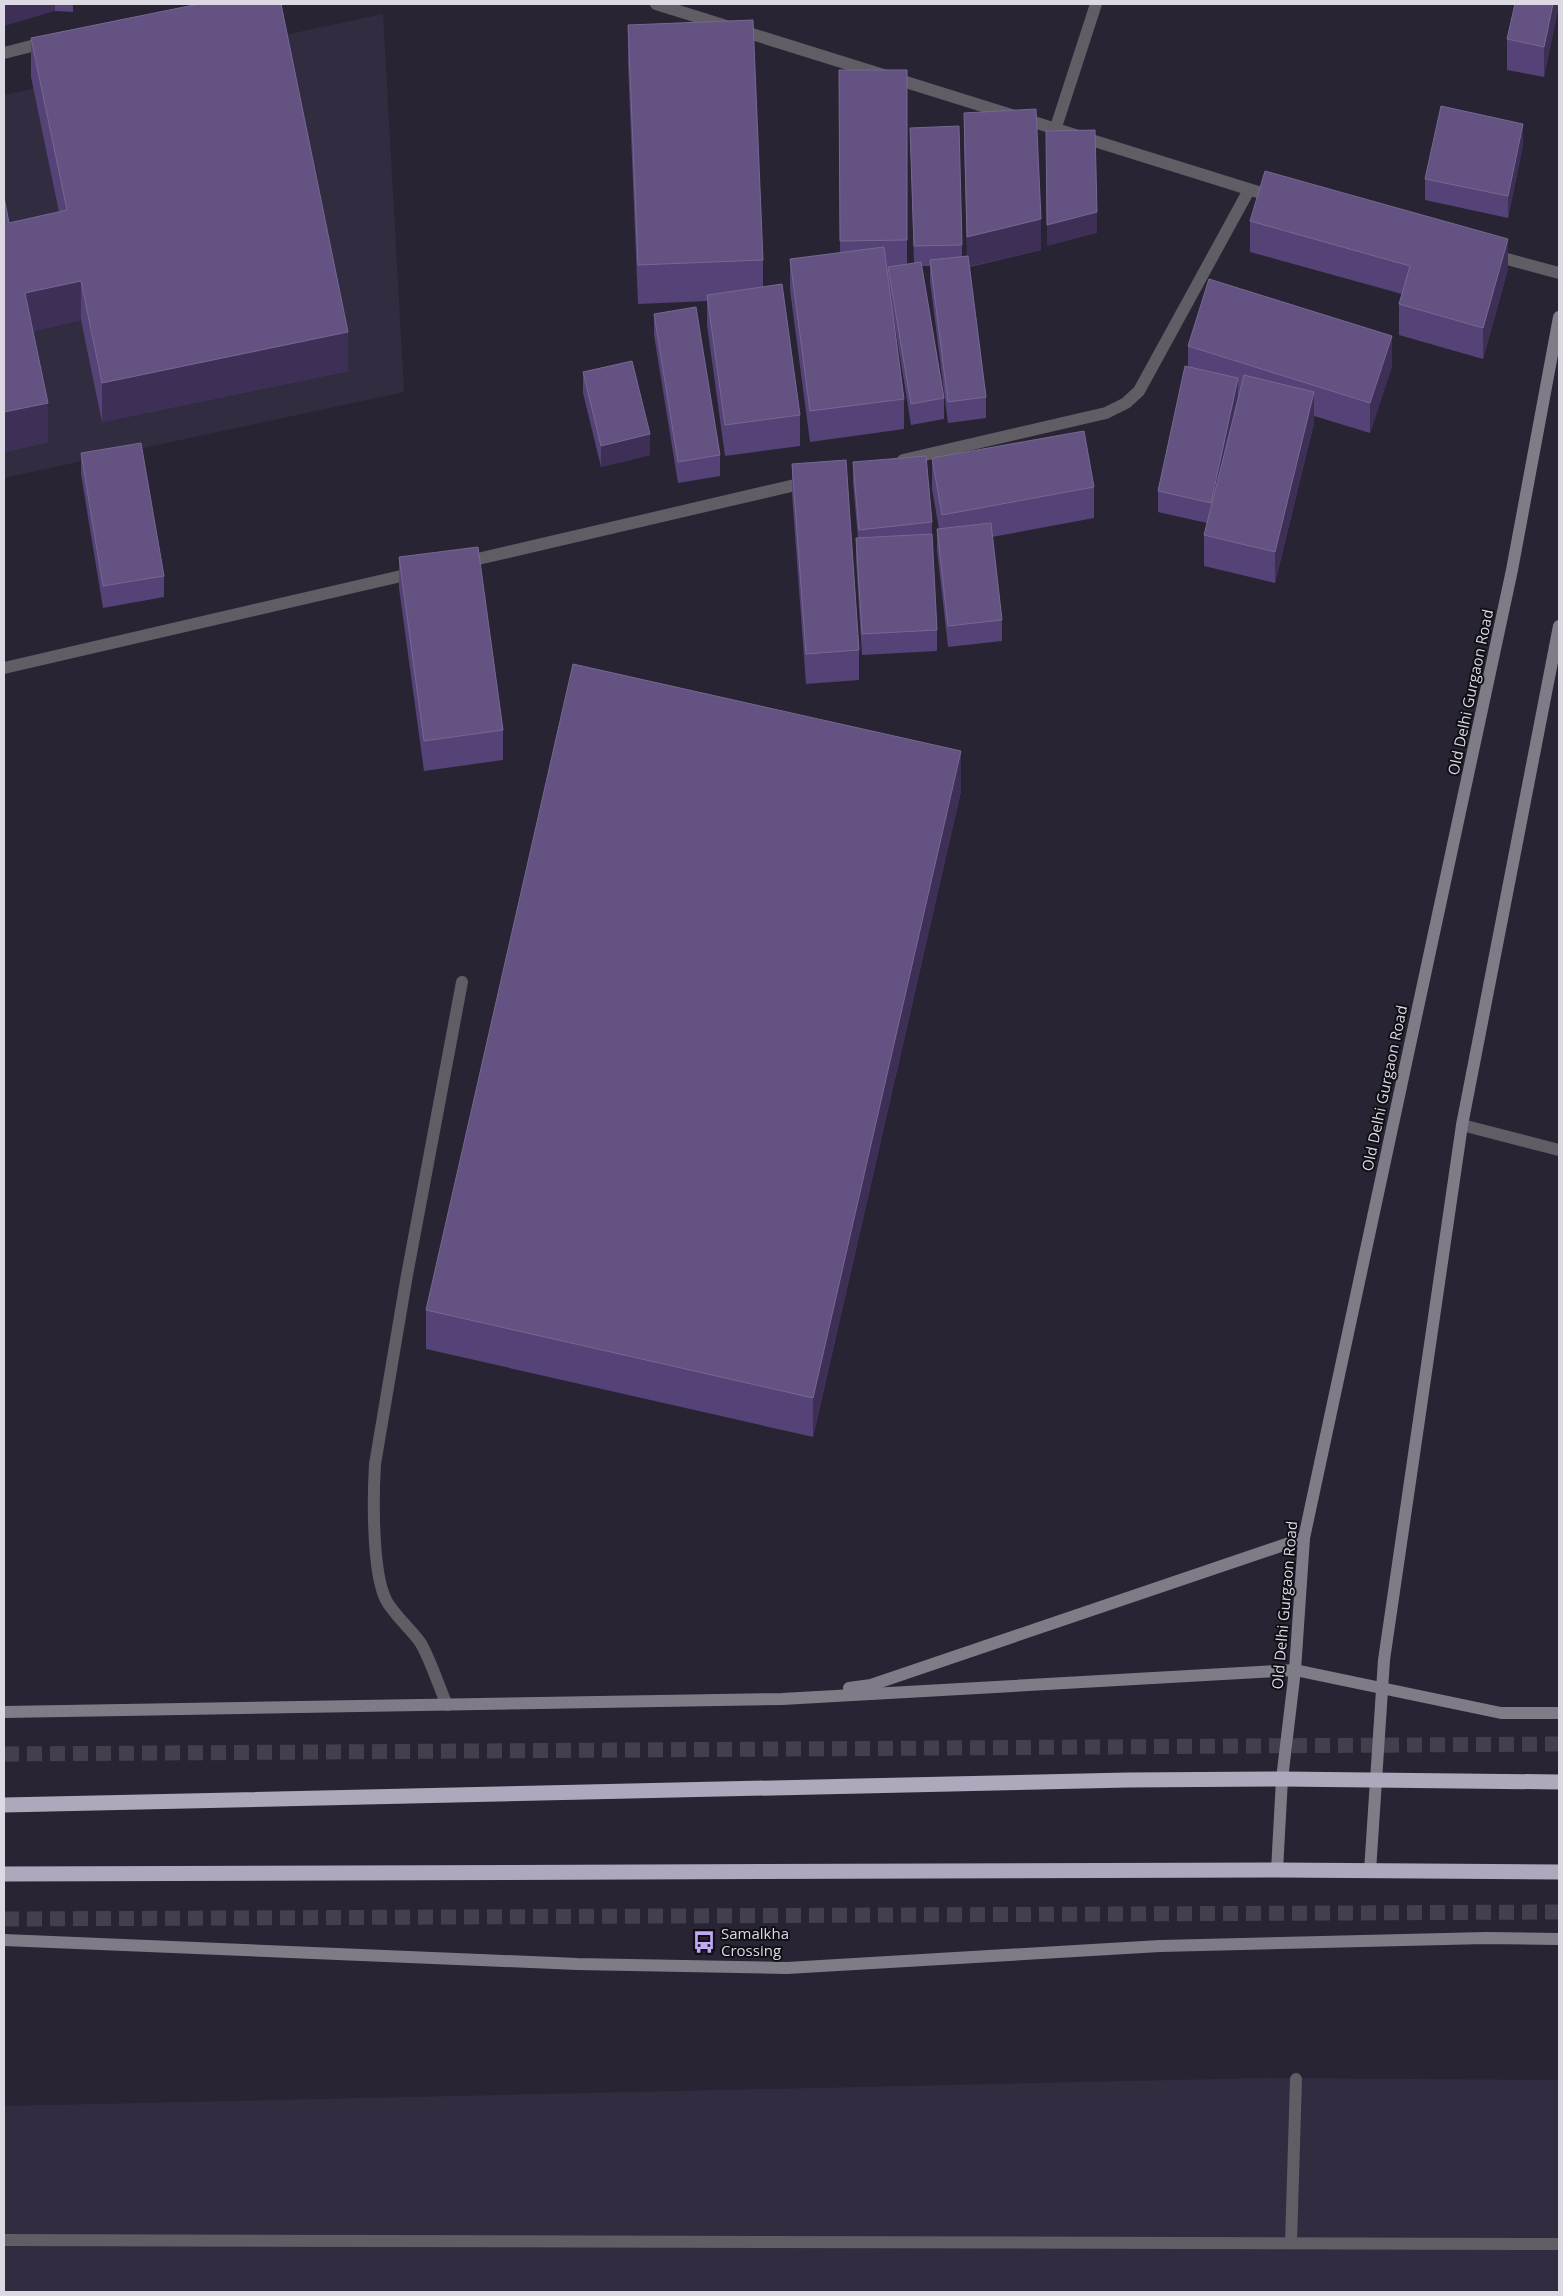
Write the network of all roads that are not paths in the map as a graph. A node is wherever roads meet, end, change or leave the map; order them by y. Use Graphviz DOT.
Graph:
graph roads {
  1 [pos="656,4"];
  2 [pos="1096,4"];
  3 [pos="61,39"];
  4 [pos="4,52"];
  5 [pos="1056,127"];
  6 [pos="1249,190"];
  7 [pos="1286,200"];
  8 [pos="1484,253"];
  9 [pos="1559,273"];
  10 [pos="1559,317"];
  11 [pos="893,462"];
  12 [pos="825,478"];
  13 [pos="448,565"];
  14 [pos="429,570"];
  15 [pos="1559,626"];
  16 [pos="4,668"];
  17 [pos="462,982"];
  18 [pos="1462,1125"];
  19 [pos="1559,1150"];
  20 [pos="1304,1538"];
  21 [pos="1295,1670"];
  22 [pos="1382,1688"];
  23 [pos="782,1699"];
  24 [pos="447,1705"];
  25 [pos="4,1712"];
  26 [pos="1559,1714"];
  27 [pos="1282,1779"];
  28 [pos="1377,1780"];
  29 [pos="1559,1782"];
  30 [pos="4,1805"];
  31 [pos="1277,1870"];
  32 [pos="1370,1871"];
  33 [pos="1559,1872"];
  34 [pos="4,1874"];
  35 [pos="1559,1939"];
  36 [pos="4,1940"];
  37 [pos="1296,2079"];
  38 [pos="4,2240"];
  39 [pos="1291,2243"];
  40 [pos="1559,2244"];
  1 -- 5 [label="street"];
  2 -- 5 [label="street"];
  3 -- 4 [label="street"];
  5 -- 6 [label="street"];
  6 -- 7 [label="street"];
  6 -- 11 [label="street"];
  8 -- 9 [label="street"];
  10 -- 20 [label="street, Old Delhi Gurgaon Road"];
  12 -- 13 [label="street"];
  14 -- 16 [label="street"];
  15 -- 18 [label="street"];
  17 -- 24 [label="street"];
  18 -- 19 [label="street"];
  18 -- 22 [label="street"];
  20 -- 21 [label="street, Old Delhi Gurgaon Road"];
  20 -- 23 [label="street"];
  21 -- 22 [label="street"];
  21 -- 23 [label="street"];
  21 -- 27 [label="street, Old Delhi Gurgaon Road"];
  22 -- 26 [label="street"];
  22 -- 28 [label="street"];
  23 -- 24 [label="street"];
  24 -- 25 [label="street"];
  27 -- 28 [label="highway"];
  27 -- 30 [label="highway"];
  27 -- 31 [label="street, Old Delhi Gurgaon Road"];
  28 -- 29 [label="highway"];
  28 -- 32 [label="street"];
  31 -- 32 [label="highway"];
  31 -- 34 [label="highway"];
  32 -- 33 [label="highway"];
  35 -- 36 [label="street"];
  37 -- 39 [label="street"];
  38 -- 39 [label="street"];
  39 -- 40 [label="street"];
}
